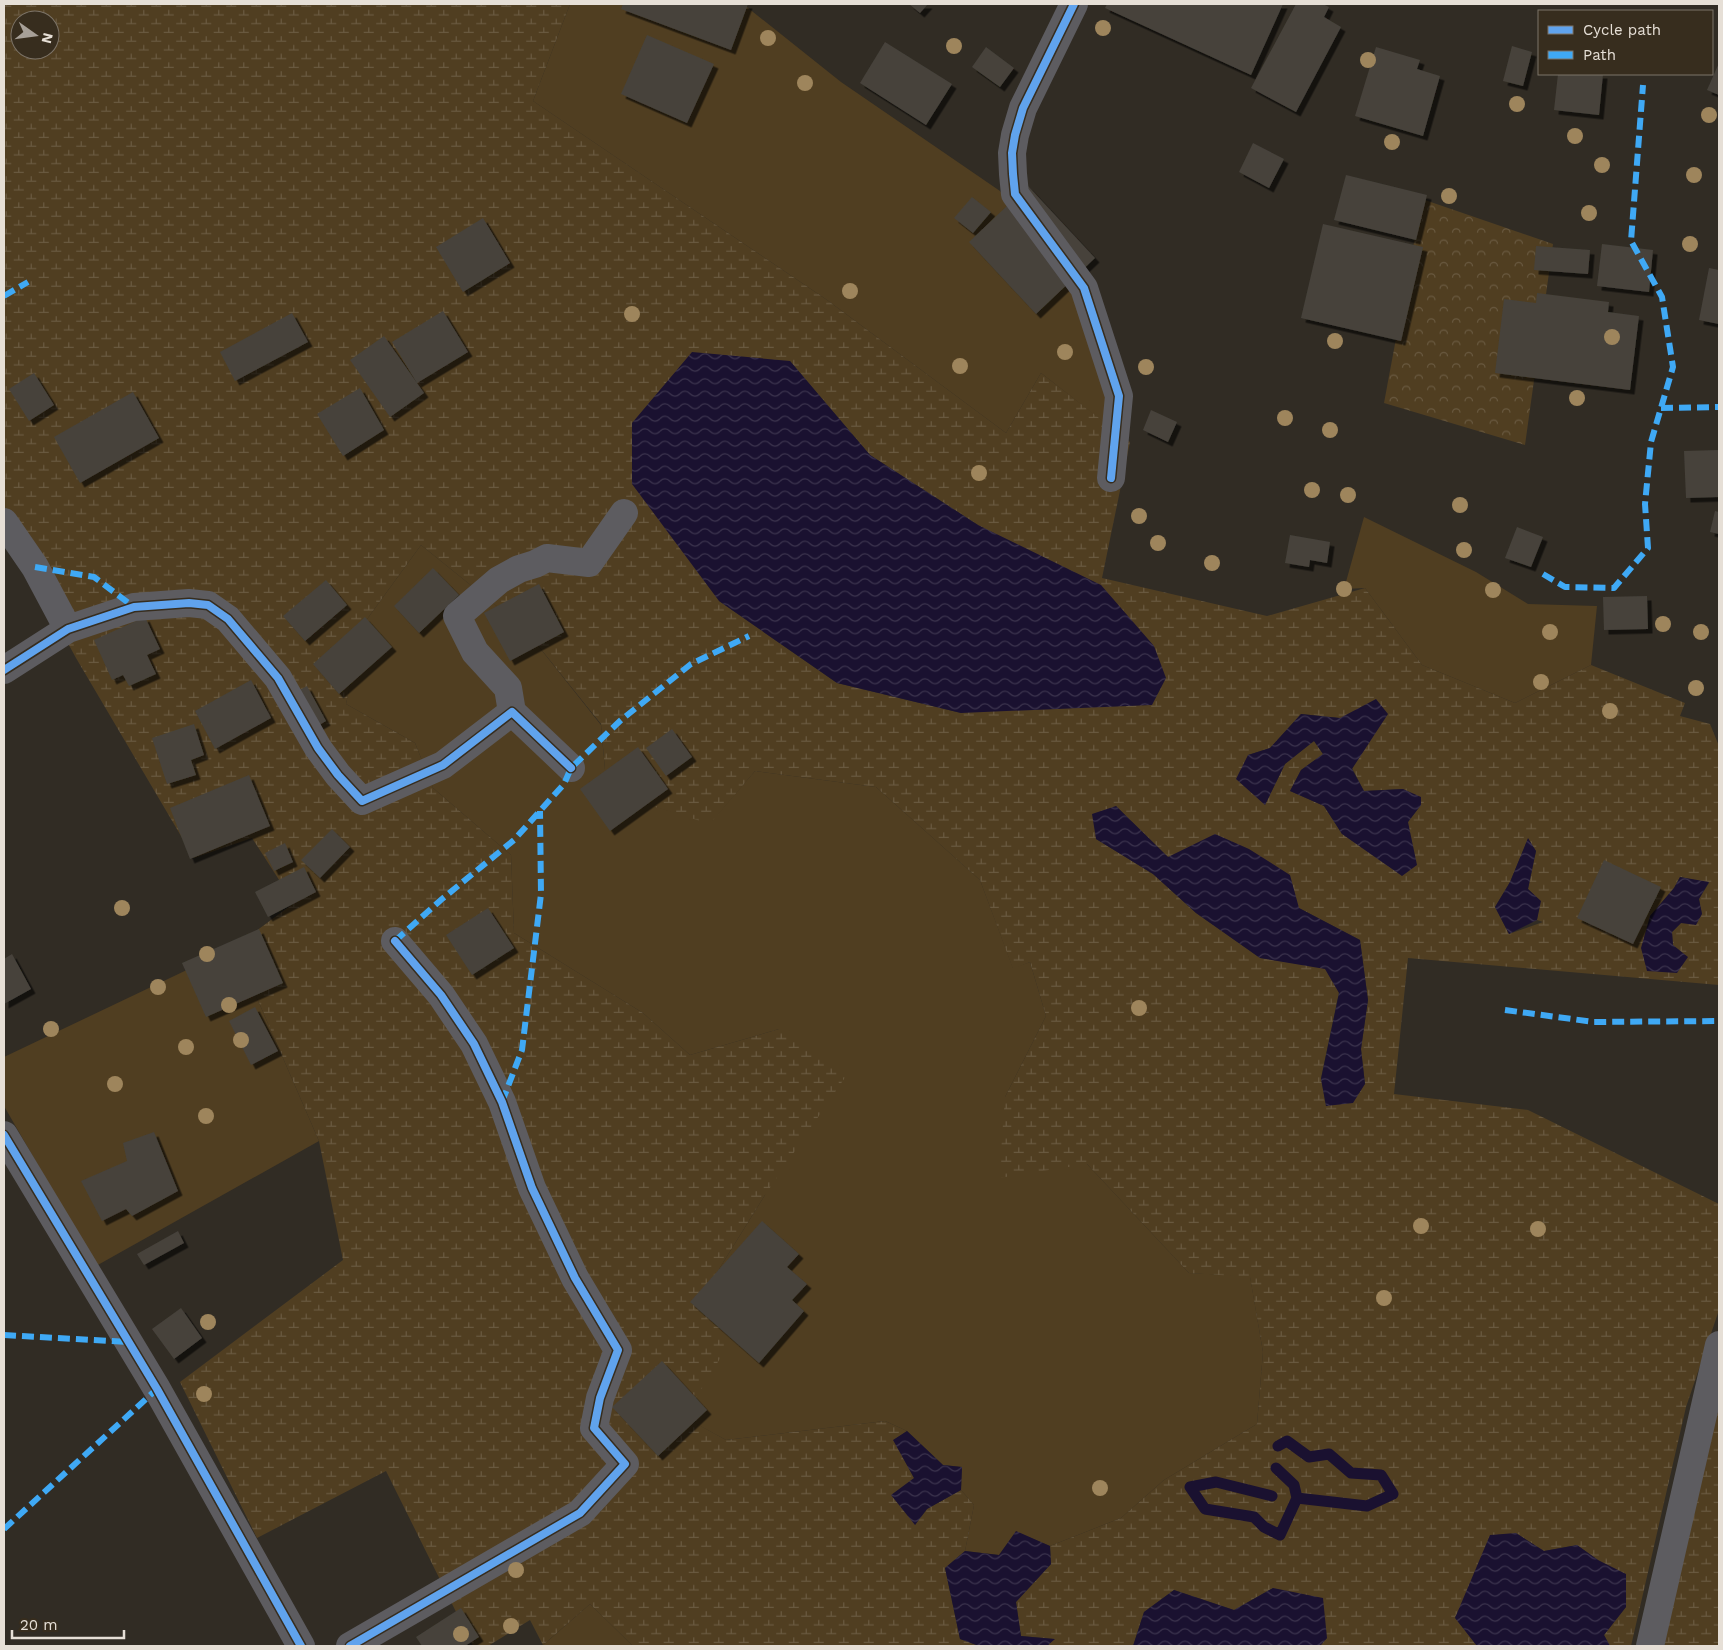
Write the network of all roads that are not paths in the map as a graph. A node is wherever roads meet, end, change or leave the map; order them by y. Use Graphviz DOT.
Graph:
graph roads {
  1 [pos="1074,4"];
  2 [pos="1111,478"];
  3 [pos="624,513"];
  4 [pos="4,522"];
  5 [pos="68,629"];
  6 [pos="4,670"];
  7 [pos="512,712"];
  8 [pos="572,768"];
  9 [pos="395,941"];
  10 [pos="4,1135"];
  11 [pos="1719,1345"];
  12 [pos="301,1646"];
  13 [pos="350,1646"];
  14 [pos="1650,1646"];
  1 -- 2 [label="street"];
  3 -- 7 [label="street"];
  4 -- 5 [label="street"];
  5 -- 6 [label="street"];
  5 -- 7 [label="street"];
  7 -- 8 [label="street"];
  9 -- 13 [label="street"];
  10 -- 12 [label="street"];
  11 -- 14 [label="street"];
}
